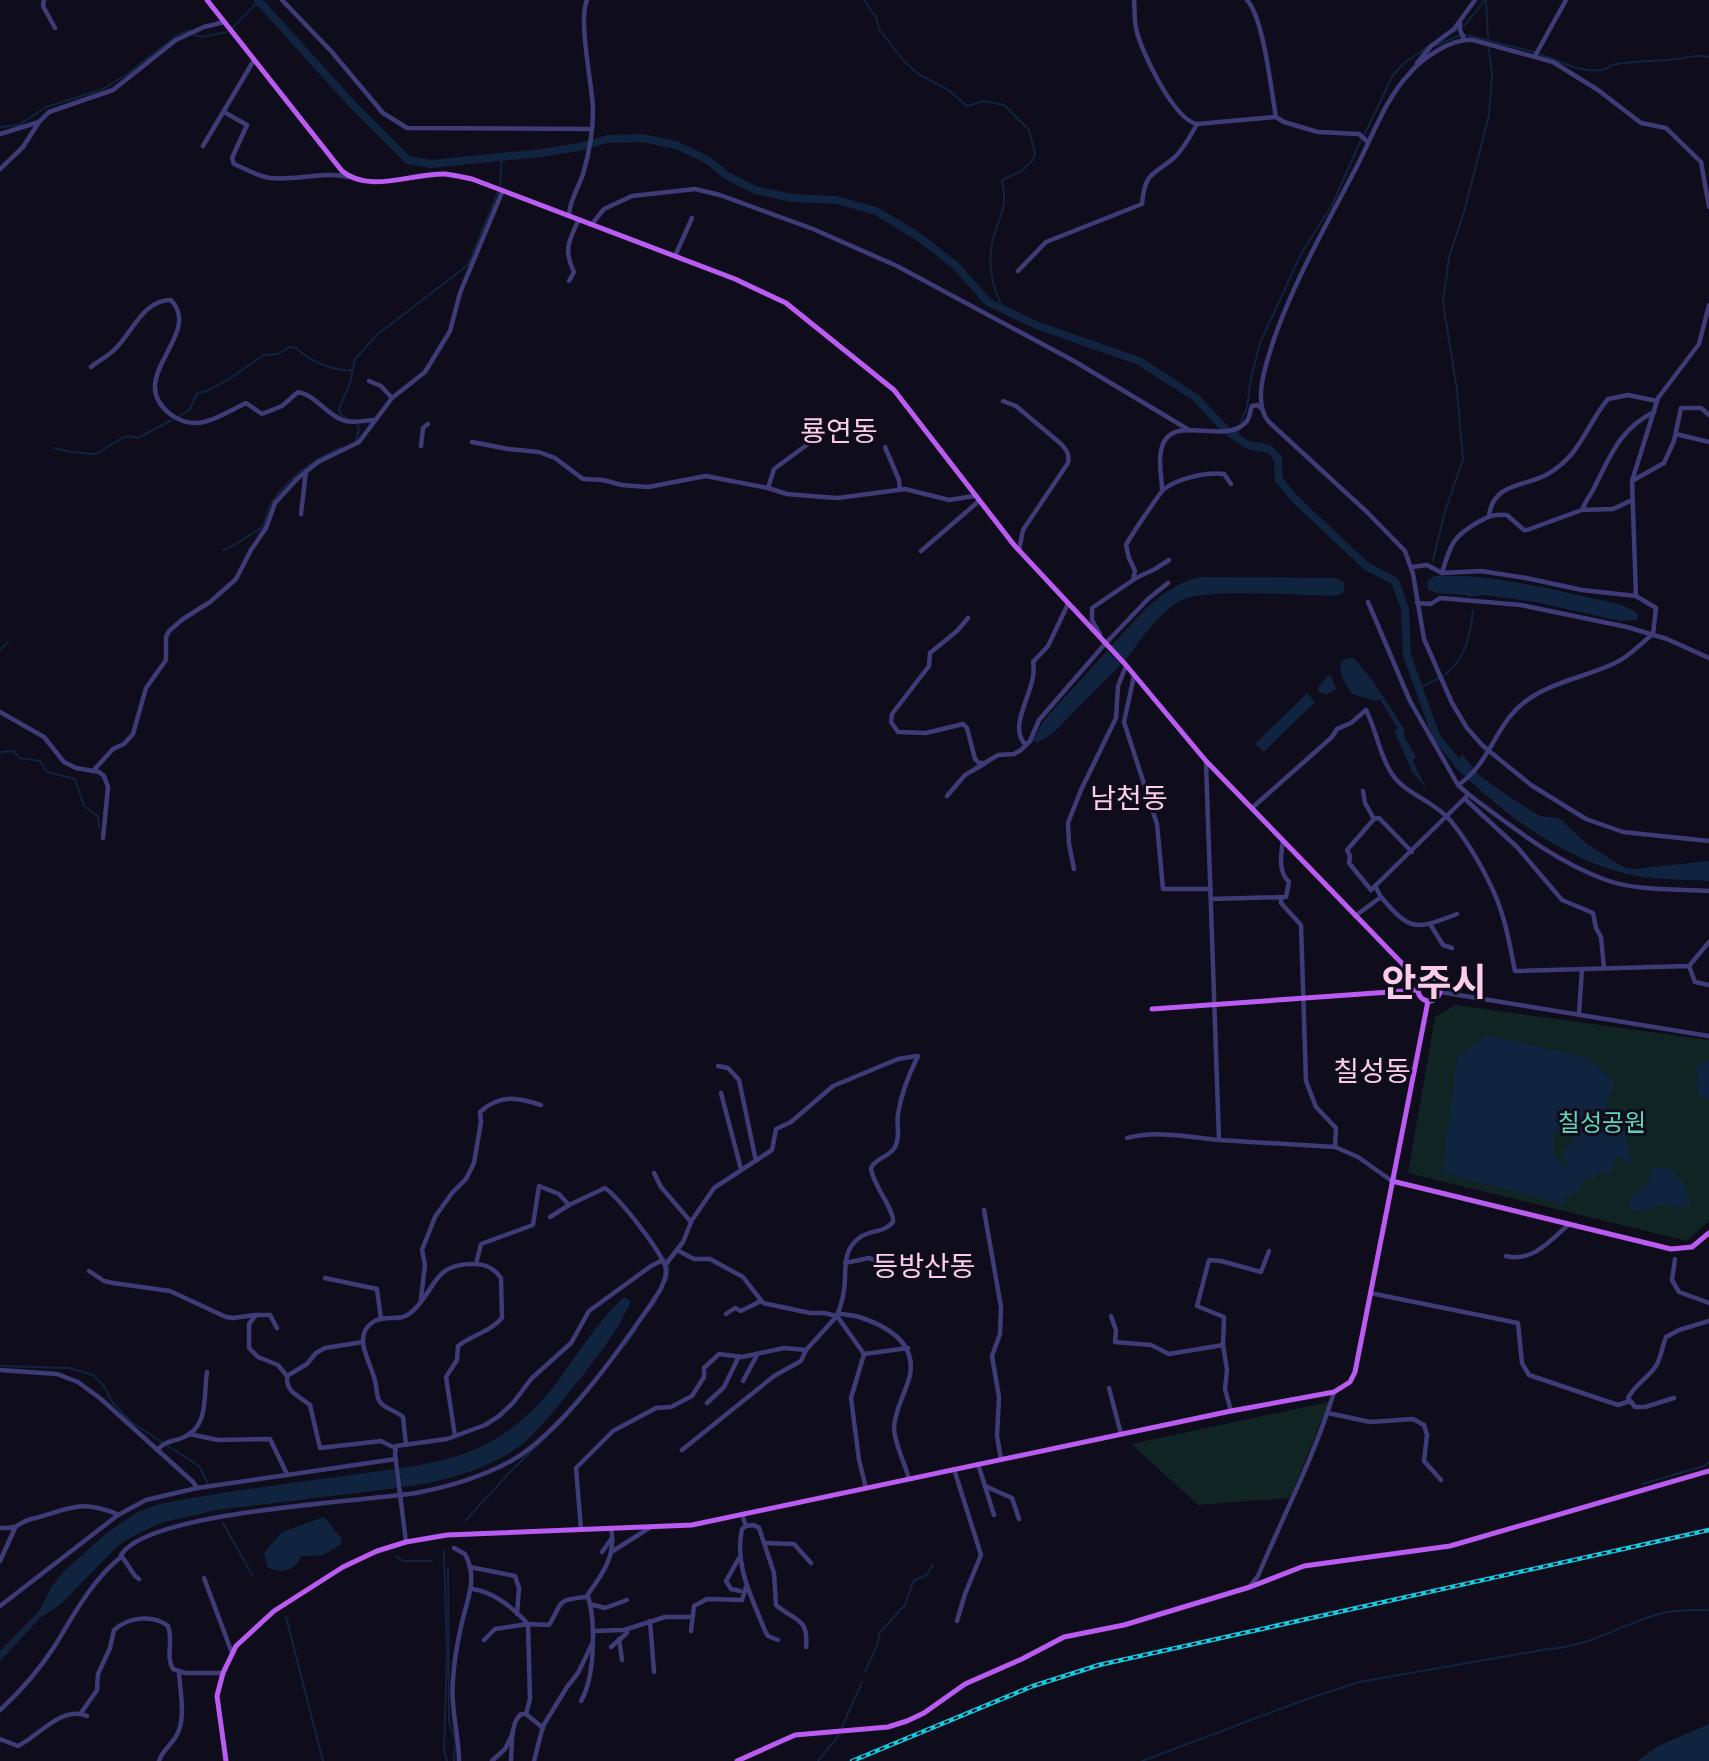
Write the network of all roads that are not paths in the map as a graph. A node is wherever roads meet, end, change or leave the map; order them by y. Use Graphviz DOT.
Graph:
graph roads {
  1 [pos="44,0"];
  2 [pos="206,0"];
  3 [pos="282,0"];
  4 [pos="584,0"];
  5 [pos="1134,0"];
  6 [pos="1247,0"];
  7 [pos="1475,0"];
  8 [pos="1566,0"];
  9 [pos="225,22"];
  10 [pos="1460,22"];
  11 [pos="55,28"];
  12 [pos="1464,39"];
  13 [pos="1535,56"];
  14 [pos="254,60"];
  15 [pos="1414,68"];
  16 [pos="224,111"];
  17 [pos="1276,117"];
  18 [pos="39,122"];
  19 [pos="1197,124"];
  20 [pos="592,130"];
  21 [pos="0,135"];
  22 [pos="1369,142"];
  23 [pos="203,146"];
  24 [pos="0,169"];
  25 [pos="349,177"];
  26 [pos="501,189"];
  27 [pos="1709,207"];
  28 [pos="569,215"];
  29 [pos="692,218"];
  30 [pos="579,219"];
  31 [pos="592,224"];
  32 [pos="675,256"];
  33 [pos="1018,271"];
  34 [pos="569,281"];
  35 [pos="1709,305"];
  36 [pos="91,367"];
  37 [pos="369,381"];
  38 [pos="392,398"];
  39 [pos="1003,401"];
  40 [pos="1657,401"];
  41 [pos="1261,408"];
  42 [pos="1654,412"];
  43 [pos="1709,415"];
  44 [pos="374,420"];
  45 [pos="428,424"];
  46 [pos="1189,430"];
  47 [pos="823,433"];
  48 [pos="1676,433"];
  49 [pos="472,442"];
  50 [pos="1709,442"];
  51 [pos="421,446"];
  52 [pos="885,447"];
  53 [pos="306,470"];
  54 [pos="1632,481"];
  55 [pos="1231,484"];
  56 [pos="768,488"];
  57 [pos="900,490"];
  58 [pos="1162,491"];
  59 [pos="974,496"];
  60 [pos="1632,500"];
  61 [pos="979,502"];
  62 [pos="1582,510"];
  63 [pos="301,514"];
  64 [pos="1489,516"];
  65 [pos="921,551"];
  66 [pos="1019,551"];
  67 [pos="1169,560"];
  68 [pos="1412,567"];
  69 [pos="1442,573"];
  70 [pos="1133,580"];
  71 [pos="1168,583"];
  72 [pos="1636,596"];
  73 [pos="1368,602"];
  74 [pos="1417,603"];
  75 [pos="1068,604"];
  76 [pos="968,618"];
  77 [pos="1653,634"];
  78 [pos="1106,645"];
  79 [pos="1709,658"];
  80 [pos="1125,665"];
  81 [pos="1134,676"];
  82 [pos="0,712"];
  83 [pos="1116,718"];
  84 [pos="1124,722"];
  85 [pos="1026,745"];
  86 [pos="1488,753"];
  87 [pos="1206,761"];
  88 [pos="985,763"];
  89 [pos="93,771"];
  90 [pos="1460,785"];
  91 [pos="1363,791"];
  92 [pos="947,796"];
  93 [pos="1466,796"];
  94 [pos="1252,808"];
  95 [pos="1447,817"];
  96 [pos="1374,818"];
  97 [pos="103,838"];
  98 [pos="1283,839"];
  99 [pos="1709,841"];
  100 [pos="1412,852"];
  101 [pos="1074,869"];
  102 [pos="1375,886"];
  103 [pos="1210,889"];
  104 [pos="1709,891"];
  105 [pos="1381,897"];
  106 [pos="1281,898"];
  107 [pos="1211,899"];
  108 [pos="1457,914"];
  109 [pos="1355,916"];
  110 [pos="1430,924"];
  111 [pos="1709,942"];
  112 [pos="1452,948"];
  113 [pos="1689,966"];
  114 [pos="1604,968"];
  115 [pos="1582,969"];
  116 [pos="1709,985"];
  117 [pos="1419,986"];
  118 [pos="1440,992"];
  119 [pos="1303,996"];
  120 [pos="1428,1001"];
  121 [pos="1215,1005"];
  122 [pos="1152,1009"];
  123 [pos="1579,1014"];
  124 [pos="1709,1035"];
  125 [pos="718,1066"];
  126 [pos="721,1093"];
  127 [pos="541,1105"];
  128 [pos="1128,1138"];
  129 [pos="1219,1140"];
  130 [pos="1335,1147"];
  131 [pos="756,1161"];
  132 [pos="741,1170"];
  133 [pos="654,1173"];
  134 [pos="1392,1181"];
  135 [pos="569,1205"];
  136 [pos="984,1210"];
  137 [pos="550,1217"];
  138 [pos="691,1222"];
  139 [pos="1569,1224"];
  140 [pos="1709,1234"];
  141 [pos="677,1250"];
  142 [pos="1269,1251"];
  143 [pos="1506,1256"];
  144 [pos="1675,1259"];
  145 [pos="664,1262"];
  146 [pos="845,1263"];
  147 [pos="476,1264"];
  148 [pos="89,1270"];
  149 [pos="880,1272"];
  150 [pos="325,1278"];
  151 [pos="1370,1293"];
  152 [pos="761,1301"];
  153 [pos="421,1303"];
  154 [pos="1709,1303"];
  155 [pos="726,1314"];
  156 [pos="256,1315"];
  157 [pos="837,1315"];
  158 [pos="1111,1316"];
  159 [pos="381,1319"];
  160 [pos="1709,1321"];
  161 [pos="277,1328"];
  162 [pos="363,1342"];
  163 [pos="1223,1345"];
  164 [pos="908,1348"];
  165 [pos="806,1350"];
  166 [pos="757,1354"];
  167 [pos="863,1354"];
  168 [pos="739,1356"];
  169 [pos="0,1370"];
  170 [pos="207,1372"];
  171 [pos="288,1376"];
  172 [pos="743,1381"];
  173 [pos="1110,1388"];
  174 [pos="1334,1392"];
  175 [pos="1674,1398"];
  176 [pos="1630,1401"];
  177 [pos="707,1403"];
  178 [pos="1231,1411"];
  179 [pos="1328,1413"];
  180 [pos="189,1434"];
  181 [pos="1121,1434"];
  182 [pos="455,1436"];
  183 [pos="405,1445"];
  184 [pos="395,1448"];
  185 [pos="157,1450"];
  186 [pos="682,1450"];
  187 [pos="396,1459"];
  188 [pos="1001,1460"];
  189 [pos="978,1464"];
  190 [pos="954,1469"];
  191 [pos="1709,1471"];
  192 [pos="287,1474"];
  193 [pos="909,1479"];
  194 [pos="1441,1480"];
  195 [pos="985,1486"];
  196 [pos="197,1488"];
  197 [pos="866,1488"];
  198 [pos="400,1493"];
  199 [pos="742,1514"];
  200 [pos="118,1515"];
  201 [pos="994,1515"];
  202 [pos="1019,1519"];
  203 [pos="746,1526"];
  204 [pos="651,1527"];
  205 [pos="0,1528"];
  206 [pos="15,1528"];
  207 [pos="581,1529"];
  208 [pos="611,1529"];
  209 [pos="613,1537"];
  210 [pos="406,1542"];
  211 [pos="764,1543"];
  212 [pos="454,1548"];
  213 [pos="602,1552"];
  214 [pos="613,1552"];
  215 [pos="121,1557"];
  216 [pos="740,1557"];
  217 [pos="0,1561"];
  218 [pos="811,1563"];
  219 [pos="470,1567"];
  220 [pos="204,1578"];
  221 [pos="139,1579"];
  222 [pos="747,1586"];
  223 [pos="1250,1587"];
  224 [pos="472,1589"];
  225 [pos="740,1591"];
  226 [pos="588,1595"];
  227 [pos="627,1600"];
  228 [pos="590,1604"];
  229 [pos="0,1606"];
  230 [pos="517,1614"];
  231 [pos="692,1617"];
  232 [pos="650,1621"];
  233 [pos="957,1621"];
  234 [pos="528,1624"];
  235 [pos="626,1629"];
  236 [pos="593,1631"];
  237 [pos="691,1631"];
  238 [pos="619,1639"];
  239 [pos="484,1640"];
  240 [pos="778,1640"];
  241 [pos="592,1644"];
  242 [pos="611,1647"];
  243 [pos="806,1647"];
  244 [pos="232,1653"];
  245 [pos="622,1660"];
  246 [pos="179,1672"];
  247 [pos="654,1672"];
  248 [pos="223,1673"];
  249 [pos="581,1701"];
  250 [pos="0,1710"];
  251 [pos="81,1713"];
  252 [pos="526,1714"];
  253 [pos="87,1716"];
  254 [pos="543,1728"];
  255 [pos="514,1731"];
  256 [pos="0,1740"];
  257 [pos="159,1761"];
  258 [pos="226,1761"];
  259 [pos="459,1761"];
  260 [pos="492,1761"];
  261 [pos="511,1761"];
  262 [pos="534,1761"];
  263 [pos="737,1761"];
  1 -- 11 [label="street"];
  2 -- 9 [label="main road"];
  3 -- 20 [label="street"];
  4 -- 20 [label="street"];
  5 -- 19 [label="street"];
  6 -- 17 [label="street"];
  7 -- 10 [label="street"];
  8 -- 13 [label="street"];
  9 -- 14 [label="main road"];
  9 -- 18 [label="street"];
  10 -- 12 [label="street"];
  10 -- 15 [label="street"];
  12 -- 13 [label="street"];
  12 -- 15 [label="street"];
  13 -- 27 [label="street"];
  14 -- 16 [label="street"];
  14 -- 25 [label="main road"];
  15 -- 22 [label="street"];
  16 -- 23 [label="street"];
  16 -- 25 [label="street"];
  17 -- 19 [label="street"];
  17 -- 22 [label="street"];
  18 -- 21 [label="street"];
  18 -- 24 [label="street"];
  19 -- 33 [label="street"];
  20 -- 28 [label="street"];
  22 -- 41 [label="street"];
  25 -- 26 [label="main road"];
  26 -- 28 [label="main road"];
  26 -- 38 [label="street"];
  28 -- 30 [label="main road"];
  29 -- 32 [label="street"];
  30 -- 31 [label="main road"];
  30 -- 34 [label="street"];
  31 -- 32 [label="main road"];
  31 -- 46 [label="street"];
  32 -- 59 [label="main road"];
  35 -- 40 [label="street"];
  36 -- 44 [label="street"];
  37 -- 38 [label="street"];
  38 -- 44 [label="street"];
  39 -- 66 [label="street"];
  40 -- 42 [label="street"];
  40 -- 64 [label="street"];
  41 -- 46 [label="street"];
  41 -- 68 [label="street"];
  42 -- 54 [label="street"];
  42 -- 62 [label="street"];
  43 -- 48 [label="street"];
  44 -- 53 [label="street"];
  45 -- 51 [label="street"];
  46 -- 58 [label="street"];
  47 -- 56 [label="street"];
  48 -- 50 [label="street"];
  48 -- 54 [label="street"];
  49 -- 56 [label="street"];
  52 -- 57 [label="street"];
  53 -- 63 [label="street"];
  53 -- 89 [label="street"];
  54 -- 60 [label="street"];
  55 -- 58 [label="street"];
  56 -- 57 [label="street"];
  57 -- 59 [label="street"];
  58 -- 70 [label="street"];
  59 -- 61 [label="main road"];
  60 -- 62 [label="street"];
  60 -- 72 [label="street"];
  61 -- 65 [label="street"];
  61 -- 66 [label="main road"];
  62 -- 64 [label="street"];
  64 -- 69 [label="street"];
  66 -- 75 [label="main road"];
  67 -- 70 [label="street"];
  68 -- 69 [label="street"];
  68 -- 74 [label="street"];
  69 -- 72 [label="street"];
  70 -- 78 [label="street"];
  71 -- 78 [label="street"];
  72 -- 77 [label="street"];
  73 -- 90 [label="street"];
  74 -- 77 [label="street"];
  74 -- 86 [label="street"];
  75 -- 78 [label="main road"];
  75 -- 85 [label="street"];
  76 -- 88 [label="street"];
  77 -- 79 [label="street"];
  77 -- 86 [label="street"];
  78 -- 80 [label="main road"];
  78 -- 85 [label="street"];
  80 -- 81 [label="main road"];
  80 -- 83 [label="street"];
  81 -- 84 [label="street"];
  81 -- 87 [label="main road"];
  82 -- 89 [label="street"];
  83 -- 84 [label="street"];
  83 -- 101 [label="street"];
  84 -- 103 [label="street"];
  85 -- 88 [label="street"];
  86 -- 90 [label="street"];
  86 -- 99 [label="street"];
  87 -- 94 [label="main road"];
  87 -- 103 [label="street"];
  88 -- 92 [label="street"];
  89 -- 97 [label="street"];
  90 -- 93 [label="street"];
  91 -- 96 [label="street"];
  93 -- 95 [label="street"];
  93 -- 104 [label="street"];
  93 -- 114 [label="street"];
  94 -- 95 [label="street"];
  94 -- 98 [label="main road"];
  95 -- 100 [label="street"];
  95 -- 115 [label="street"];
  96 -- 100 [label="street"];
  96 -- 102 [label="street"];
  98 -- 106 [label="street"];
  98 -- 109 [label="main road"];
  100 -- 102 [label="street"];
  102 -- 105 [label="street"];
  103 -- 107 [label="street"];
  105 -- 109 [label="street"];
  105 -- 110 [label="street"];
  106 -- 107 [label="street"];
  106 -- 119 [label="street"];
  107 -- 121 [label="street"];
  108 -- 110 [label="street"];
  109 -- 117 [label="main road"];
  110 -- 112 [label="street"];
  111 -- 113 [label="street"];
  113 -- 114 [label="street"];
  113 -- 116 [label="street"];
  114 -- 115 [label="street"];
  115 -- 123 [label="street"];
  117 -- 118 [label="main road"];
  117 -- 119 [label="main road"];
  117 -- 120 [label="main road"];
  118 -- 120 [label="main road"];
  118 -- 123 [label="street"];
  119 -- 121 [label="main road"];
  119 -- 130 [label="street"];
  120 -- 134 [label="main road"];
  121 -- 122 [label="main road"];
  121 -- 129 [label="street"];
  123 -- 124 [label="street"];
  125 -- 131 [label="street"];
  126 -- 132 [label="street"];
  127 -- 153 [label="street"];
  128 -- 129 [label="street"];
  129 -- 130 [label="street"];
  130 -- 134 [label="street"];
  131 -- 132 [label="street"];
  131 -- 146 [label="street"];
  132 -- 138 [label="street"];
  133 -- 138 [label="street"];
  134 -- 139 [label="main road"];
  134 -- 151 [label="main road"];
  135 -- 137 [label="street"];
  135 -- 145 [label="street"];
  135 -- 147 [label="street"];
  136 -- 188 [label="street"];
  138 -- 141 [label="street"];
  139 -- 140 [label="main road"];
  139 -- 143 [label="street"];
  141 -- 145 [label="street"];
  141 -- 152 [label="street"];
  142 -- 163 [label="street"];
  144 -- 154 [label="street"];
  145 -- 182 [label="street"];
  145 -- 198 [label="street"];
  146 -- 149 [label="street"];
  146 -- 157 [label="street"];
  147 -- 153 [label="street"];
  147 -- 182 [label="street"];
  148 -- 156 [label="street"];
  150 -- 159 [label="street"];
  151 -- 174 [label="main road"];
  151 -- 176 [label="street"];
  152 -- 155 [label="street"];
  152 -- 157 [label="street"];
  153 -- 159 [label="street"];
  156 -- 161 [label="street"];
  156 -- 171 [label="street"];
  157 -- 164 [label="street"];
  157 -- 165 [label="street"];
  157 -- 167 [label="street"];
  158 -- 163 [label="street"];
  159 -- 162 [label="street"];
  160 -- 176 [label="street"];
  162 -- 171 [label="street"];
  162 -- 183 [label="street"];
  163 -- 178 [label="street"];
  164 -- 167 [label="street"];
  164 -- 193 [label="street"];
  165 -- 166 [label="street"];
  165 -- 186 [label="street"];
  166 -- 168 [label="street"];
  166 -- 172 [label="street"];
  167 -- 197 [label="street"];
  168 -- 177 [label="street"];
  168 -- 207 [label="street"];
  169 -- 185 [label="street"];
  170 -- 180 [label="street"];
  171 -- 184 [label="street"];
  173 -- 181 [label="street"];
  174 -- 178 [label="main road"];
  174 -- 179 [label="street"];
  175 -- 176 [label="street"];
  178 -- 181 [label="main road"];
  179 -- 194 [label="street"];
  179 -- 223 [label="street"];
  180 -- 185 [label="street"];
  180 -- 192 [label="street"];
  181 -- 188 [label="main road"];
  182 -- 183 [label="street"];
  183 -- 184 [label="street"];
  184 -- 187 [label="street"];
  185 -- 196 [label="street"];
  187 -- 192 [label="street"];
  187 -- 198 [label="street"];
  188 -- 189 [label="main road"];
  189 -- 190 [label="main road"];
  189 -- 195 [label="street"];
  190 -- 193 [label="main road"];
  190 -- 233 [label="street"];
  191 -- 223 [label="main road"];
  192 -- 196 [label="street"];
  193 -- 197 [label="main road"];
  195 -- 201 [label="street"];
  195 -- 202 [label="street"];
  196 -- 200 [label="street"];
  197 -- 199 [label="main road"];
  198 -- 210 [label="street"];
  198 -- 215 [label="street"];
  199 -- 203 [label="street"];
  199 -- 204 [label="main road"];
  200 -- 206 [label="street"];
  200 -- 229 [label="street"];
  203 -- 211 [label="street"];
  203 -- 216 [label="street"];
  204 -- 208 [label="main road"];
  204 -- 214 [label="street"];
  205 -- 206 [label="street"];
  206 -- 217 [label="street"];
  207 -- 208 [label="main road"];
  207 -- 210 [label="main road"];
  208 -- 209 [label="street"];
  209 -- 213 [label="street"];
  209 -- 214 [label="street"];
  210 -- 244 [label="main road"];
  211 -- 218 [label="street"];
  211 -- 243 [label="street"];
  212 -- 219 [label="street"];
  214 -- 226 [label="street"];
  215 -- 221 [label="street"];
  215 -- 250 [label="street"];
  216 -- 222 [label="street"];
  216 -- 225 [label="street"];
  219 -- 224 [label="street"];
  219 -- 230 [label="street"];
  220 -- 244 [label="street"];
  222 -- 231 [label="street"];
  222 -- 240 [label="street"];
  223 -- 263 [label="main road"];
  224 -- 230 [label="street"];
  224 -- 259 [label="street"];
  226 -- 228 [label="street"];
  226 -- 234 [label="street"];
  227 -- 228 [label="street"];
  228 -- 236 [label="street"];
  230 -- 234 [label="street"];
  231 -- 232 [label="street"];
  231 -- 237 [label="street"];
  232 -- 235 [label="street"];
  232 -- 247 [label="street"];
  234 -- 239 [label="street"];
  234 -- 252 [label="street"];
  235 -- 236 [label="street"];
  235 -- 238 [label="street"];
  236 -- 241 [label="street"];
  238 -- 242 [label="street"];
  238 -- 245 [label="street"];
  241 -- 249 [label="street"];
  241 -- 254 [label="street"];
  244 -- 248 [label="main road"];
  246 -- 248 [label="street"];
  246 -- 251 [label="street"];
  246 -- 257 [label="street"];
  248 -- 258 [label="main road"];
  251 -- 253 [label="street"];
  251 -- 256 [label="street"];
  252 -- 254 [label="street"];
  252 -- 255 [label="street"];
  254 -- 262 [label="street"];
  255 -- 260 [label="street"];
  255 -- 261 [label="street"];
}
